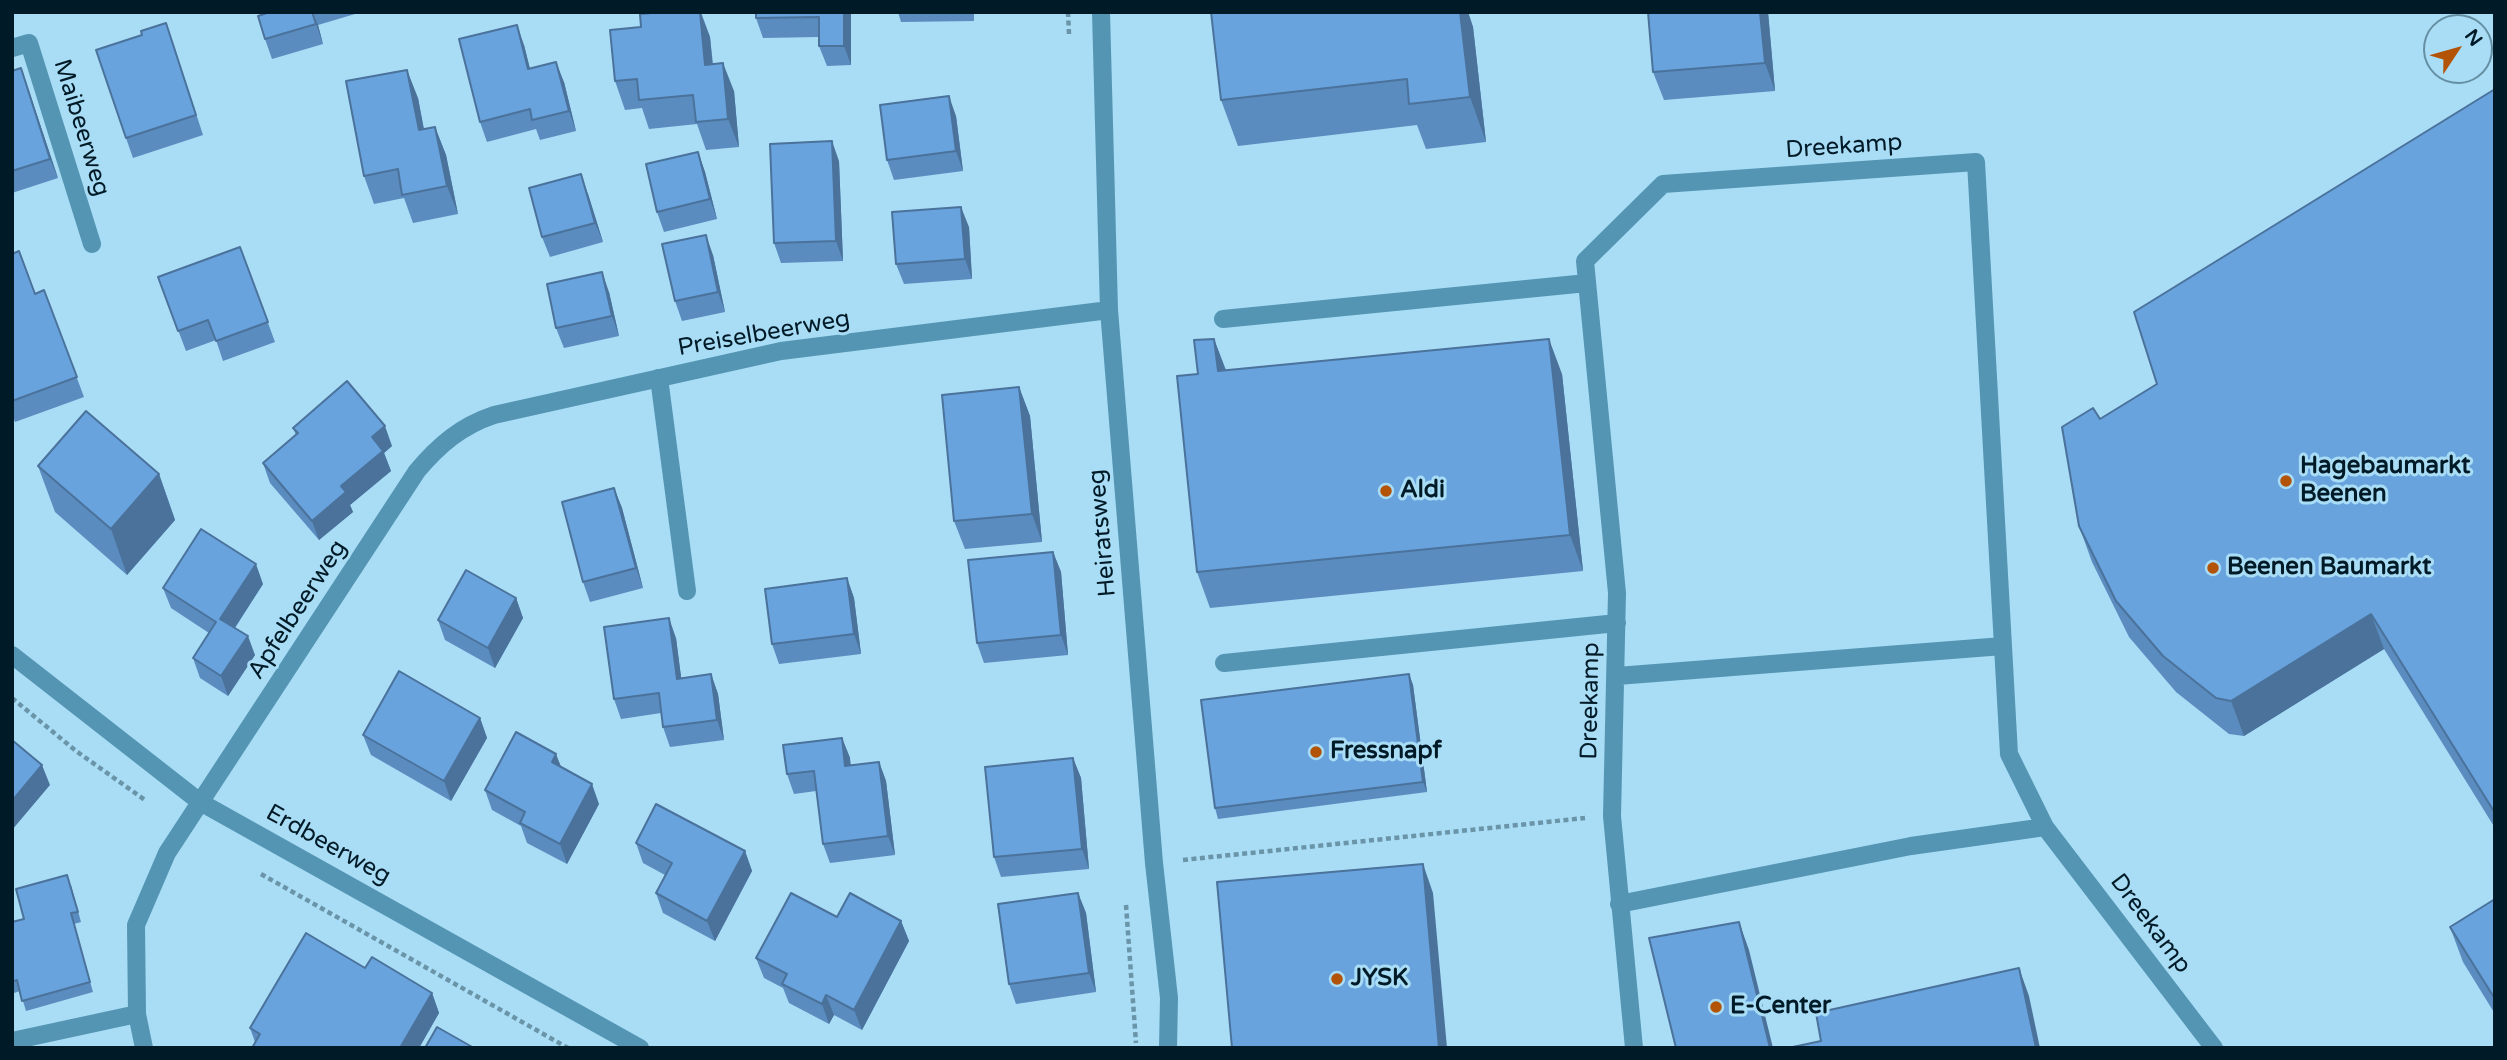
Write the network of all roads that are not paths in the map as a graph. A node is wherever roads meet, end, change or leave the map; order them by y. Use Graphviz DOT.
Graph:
graph roads {
  1 [pos="1101,12"];
  2 [pos="12,48"];
  3 [pos="92,244"];
  4 [pos="1587,283"];
  5 [pos="1110,310"];
  6 [pos="1223,319"];
  7 [pos="659,378"];
  8 [pos="438,446"];
  9 [pos="687,591"];
  10 [pos="1617,623"];
  11 [pos="2003,646"];
  12 [pos="12,655"];
  13 [pos="1224,663"];
  14 [pos="1617,676"];
  15 [pos="200,802"];
  16 [pos="2045,827"];
  17 [pos="1619,904"];
  18 [pos="137,1014"];
  19 [pos="12,1041"];
  20 [pos="144,1048"];
  21 [pos="640,1048"];
  22 [pos="1168,1048"];
  23 [pos="1634,1048"];
  24 [pos="2214,1048"];
  1 -- 5 [label="street, Heiratsweg"];
  2 -- 3 [label="street, Maibeerweg"];
  4 -- 6 [label="street"];
  4 -- 10 [label="street, Dreekamp"];
  4 -- 11 [label="street, Dreekamp"];
  5 -- 7 [label="street, Preiselbeerweg"];
  5 -- 22 [label="street, Heiratsweg"];
  7 -- 8 [label="street, Preiselbeerweg"];
  7 -- 9 [label="street"];
  8 -- 15 [label="street, Apfelbeerweg"];
  10 -- 13 [label="street"];
  10 -- 14 [label="street, Dreekamp"];
  11 -- 14 [label="street"];
  11 -- 16 [label="street, Dreekamp"];
  12 -- 15 [label="street, Erdbeerweg"];
  14 -- 17 [label="street, Dreekamp"];
  15 -- 18 [label="street, Apfelbeerweg"];
  15 -- 21 [label="street, Erdbeerweg"];
  16 -- 17 [label="street"];
  16 -- 24 [label="street, Dreekamp"];
  17 -- 23 [label="street, Dreekamp"];
  18 -- 19 [label="street"];
  18 -- 20 [label="street, Apfelbeerweg"];
}
